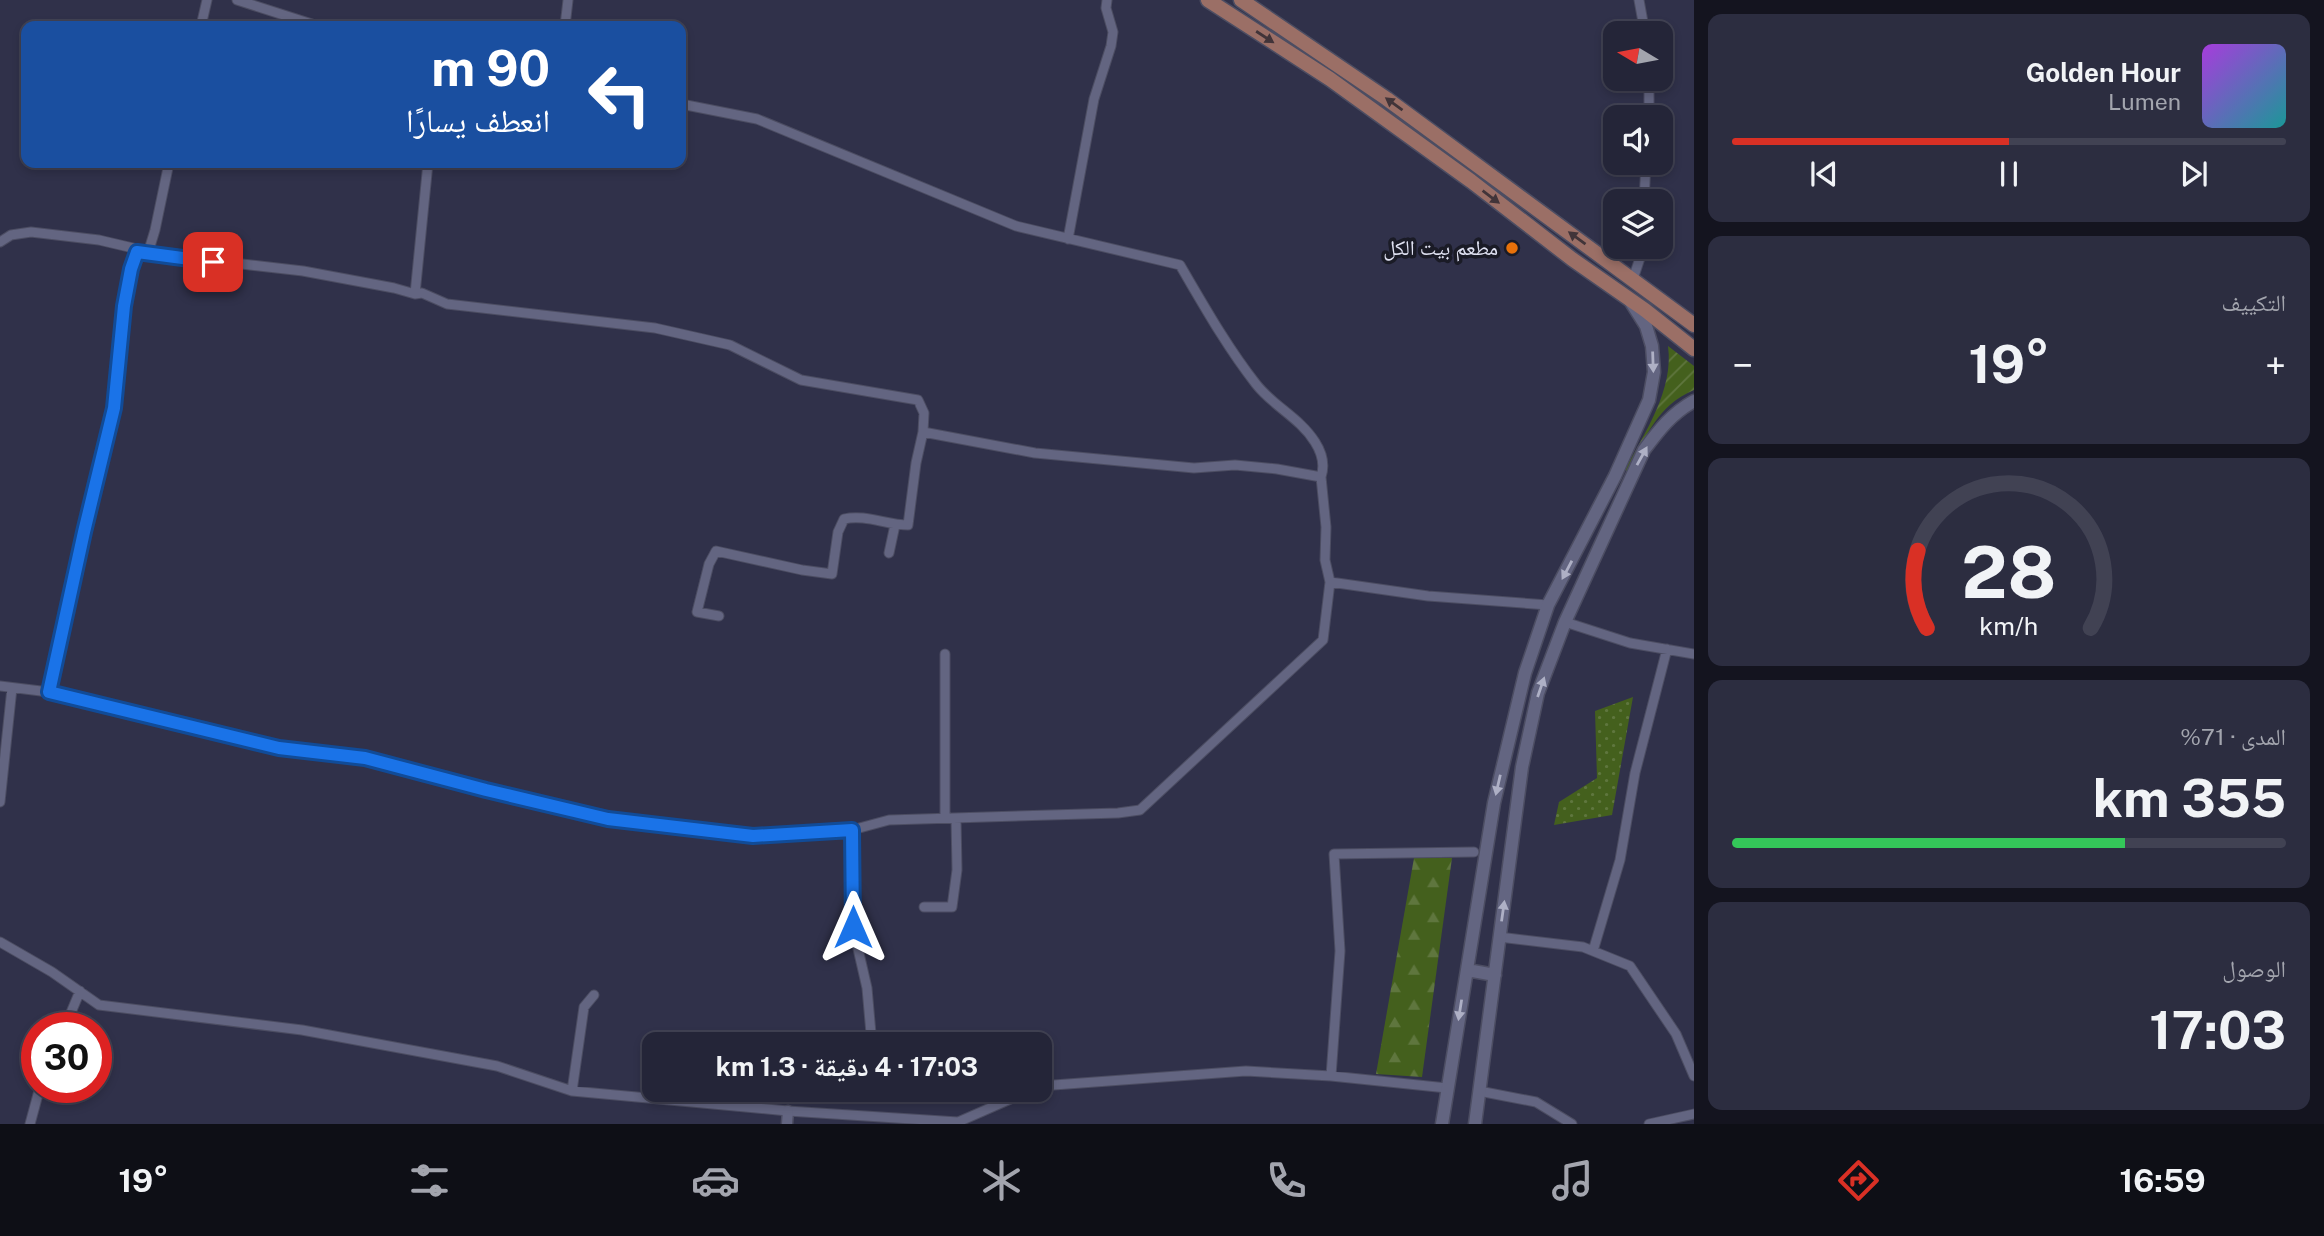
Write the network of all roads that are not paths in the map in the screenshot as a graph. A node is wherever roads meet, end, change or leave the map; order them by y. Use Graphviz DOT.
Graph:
graph roads {
  1 [pos="207,0"];
  2 [pos="237,0"];
  3 [pos="568,0"];
  4 [pos="1107,0"];
  5 [pos="1208,0"];
  6 [pos="1241,0"];
  7 [pos="1639,0"];
  8 [pos="202,21"];
  9 [pos="302,21"];
  10 [pos="566,21"];
  11 [pos="1643,21"];
  12 [pos="686,105"];
  13 [pos="168,168"];
  14 [pos="428,168"];
  15 [pos="1482,169"];
  16 [pos="1471,181"];
  17 [pos="1068,239"];
  18 [pos="0,242"];
  19 [pos="137,252"];
  20 [pos="148,253"];
  21 [pos="1638,259"];
  22 [pos="1633,278"];
  23 [pos="415,294"];
  24 [pos="1629,299"];
  25 [pos="1694,326"];
  26 [pos="1694,349"];
  27 [pos="1694,401"];
  28 [pos="923,432"];
  29 [pos="1321,477"];
  30 [pos="1615,477"];
  31 [pos="1629,481"];
  32 [pos="895,525"];
  33 [pos="888,553"];
  34 [pos="1330,582"];
  35 [pos="1548,605"];
  36 [pos="719,616"];
  37 [pos="1565,622"];
  38 [pos="1667,649"];
  39 [pos="945,654"];
  40 [pos="1694,654"];
  41 [pos="0,686"];
  42 [pos="12,688"];
  43 [pos="49,692"];
  44 [pos="0,802"];
  45 [pos="945,818"];
  46 [pos="956,818"];
  47 [pos="852,830"];
  48 [pos="1474,852"];
  49 [pos="924,907"];
  50 [pos="1499,937"];
  51 [pos="0,942"];
  52 [pos="1593,951"];
  53 [pos="1467,970"];
  54 [pos="1494,975"];
  55 [pos="80,991"];
  56 [pos="594,995"];
  57 [pos="71,1012"];
  58 [pos="871,1032"];
  59 [pos="1331,1076"];
  60 [pos="1694,1076"];
  61 [pos="1052,1085"];
  62 [pos="1447,1088"];
  63 [pos="572,1091"];
  64 [pos="1479,1091"];
  65 [pos="1004,1102"];
  66 [pos="36,1103"];
  67 [pos="788,1111"];
  68 [pos="1694,1114"];
  69 [pos="30,1124"];
  70 [pos="787,1124"];
  71 [pos="1442,1124"];
  72 [pos="1475,1124"];
  73 [pos="1572,1124"];
  74 [pos="1649,1124"];
  1 -- 8 [label="street"];
  2 -- 9 [label="street"];
  3 -- 10 [label="street"];
  4 -- 17 [label="street"];
  5 -- 16 [label="main road, one-way"];
  15 -- 6 [label="main road, one-way"];
  7 -- 11 [label="street"];
  12 -- 17 [label="street"];
  13 -- 20 [label="street"];
  14 -- 23 [label="street"];
  15 -- 16 [label="main road"];
  22 -- 15 [label="main road, one-way"];
  16 -- 24 [label="main road, one-way"];
  17 -- 29 [label="street"];
  18 -- 19 [label="street"];
  19 -- 20 [label="street"];
  19 -- 43 [label="street"];
  20 -- 23 [label="street"];
  21 -- 22 [label="street"];
  22 -- 25 [label="main road"];
  23 -- 28 [label="street"];
  24 -- 26 [label="main road"];
  24 -- 30 [label="main road, one-way"];
  31 -- 27 [label="main road, one-way"];
  28 -- 29 [label="street"];
  28 -- 32 [label="street"];
  29 -- 34 [label="street"];
  30 -- 31 [label="main road"];
  30 -- 35 [label="main road, one-way"];
  31 -- 37 [label="main road"];
  32 -- 33 [label="street"];
  32 -- 36 [label="street"];
  34 -- 35 [label="street"];
  34 -- 46 [label="street"];
  35 -- 53 [label="main road, one-way"];
  37 -- 38 [label="street"];
  50 -- 37 [label="main road, one-way"];
  38 -- 40 [label="street"];
  38 -- 52 [label="street"];
  39 -- 45 [label="street"];
  41 -- 42 [label="street"];
  42 -- 43 [label="street"];
  42 -- 44 [label="street"];
  43 -- 47 [label="street"];
  45 -- 46 [label="street"];
  45 -- 47 [label="street"];
  46 -- 49 [label="street"];
  47 -- 58 [label="street"];
  48 -- 59 [label="street"];
  50 -- 52 [label="street"];
  50 -- 54 [label="main road"];
  51 -- 55 [label="street"];
  52 -- 60 [label="street"];
  53 -- 54 [label="main road"];
  53 -- 62 [label="main road, one-way"];
  54 -- 64 [label="main road"];
  55 -- 57 [label="street"];
  55 -- 63 [label="street"];
  56 -- 63 [label="street"];
  59 -- 61 [label="street"];
  59 -- 62 [label="street"];
  62 -- 71 [label="main road"];
  63 -- 67 [label="street"];
  64 -- 72 [label="main road"];
  64 -- 73 [label="street"];
  65 -- 67 [label="street"];
  66 -- 69 [label="street"];
  67 -- 70 [label="street"];
  68 -- 74 [label="street"];
}
